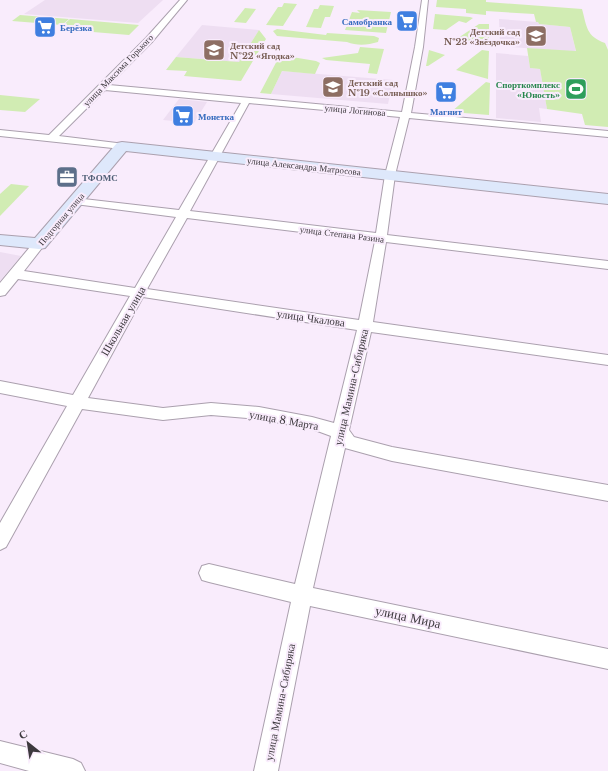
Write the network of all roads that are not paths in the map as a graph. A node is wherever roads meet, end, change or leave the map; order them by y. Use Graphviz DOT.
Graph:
graph roads {
  1 [pos="184,0"];
  2 [pos="426,0"];
  3 [pos="102,87"];
  4 [pos="246,101"];
  5 [pos="406,114"];
  6 [pos="0,133"];
  7 [pos="608,134"];
  8 [pos="51,139"];
  9 [pos="122,146"];
  10 [pos="214,157"];
  11 [pos="390,175"];
  12 [pos="608,199"];
  13 [pos="75,201"];
  14 [pos="183,215"];
  15 [pos="382,238"];
  16 [pos="0,240"];
  17 [pos="39,244"];
  18 [pos="608,265"];
  19 [pos="14,274"];
  20 [pos="0,292"];
  21 [pos="139,293"];
  22 [pos="365,326"];
  23 [pos="608,360"];
  24 [pos="0,387"];
  25 [pos="76,402"];
  26 [pos="341,432"];
  27 [pos="608,493"];
  28 [pos="0,541"];
  29 [pos="209,573"];
  30 [pos="302,595"];
  31 [pos="608,658"];
  32 [pos="0,752"];
  33 [pos="73,771"];
  34 [pos="266,771"];
  1 -- 3 [label="street, улица Максима Горького"];
  2 -- 5 [label="street, улица Мамина-Сибиряка"];
  3 -- 4 [label="street, улица Логинова"];
  3 -- 8 [label="street, улица Максима Горького"];
  4 -- 5 [label="street, улица Логинова"];
  4 -- 10 [label="street, Школьная улица"];
  5 -- 7 [label="street, улица Логинова"];
  5 -- 11 [label="street, улица Мамина-Сибиряка"];
  6 -- 8 [label="street, улица Александра Матросова"];
  8 -- 9 [label="street, улица Александра Матросова"];
  9 -- 10 [label="street, улица Александра Матросова"];
  9 -- 13 [label="street, Подгорная улица"];
  10 -- 11 [label="street, улица Александра Матросова"];
  10 -- 14 [label="street, Школьная улица"];
  11 -- 12 [label="street, улица Александра Матросова"];
  11 -- 15 [label="street, улица Мамина-Сибиряка"];
  13 -- 14 [label="street, улица Степана Разина"];
  13 -- 17 [label="street, Подгорная улица"];
  14 -- 15 [label="street, улица Степана Разина"];
  14 -- 21 [label="street, Школьная улица"];
  15 -- 18 [label="street, улица Степана Разина"];
  15 -- 22 [label="street, улица Мамина-Сибиряка"];
  16 -- 17 [label="street"];
  17 -- 19 [label="street, Подгорная улица"];
  19 -- 20 [label="street, Подгорная улица"];
  19 -- 21 [label="street, улица Чкалова"];
  21 -- 22 [label="street, улица Чкалова"];
  21 -- 25 [label="street, Школьная улица"];
  22 -- 23 [label="street, улица Чкалова"];
  22 -- 26 [label="street, улица Мамина-Сибиряка"];
  24 -- 25 [label="street, улица 8 Марта"];
  25 -- 26 [label="street, улица 8 Марта"];
  25 -- 28 [label="street, Школьная улица"];
  26 -- 27 [label="street, улица 8 Марта"];
  26 -- 30 [label="street, улица Мамина-Сибиряка"];
  29 -- 30 [label="street, улица Мира"];
  30 -- 31 [label="street, улица Мира"];
  30 -- 34 [label="street, улица Мамина-Сибиряка"];
  32 -- 33 [label="street"];
}
